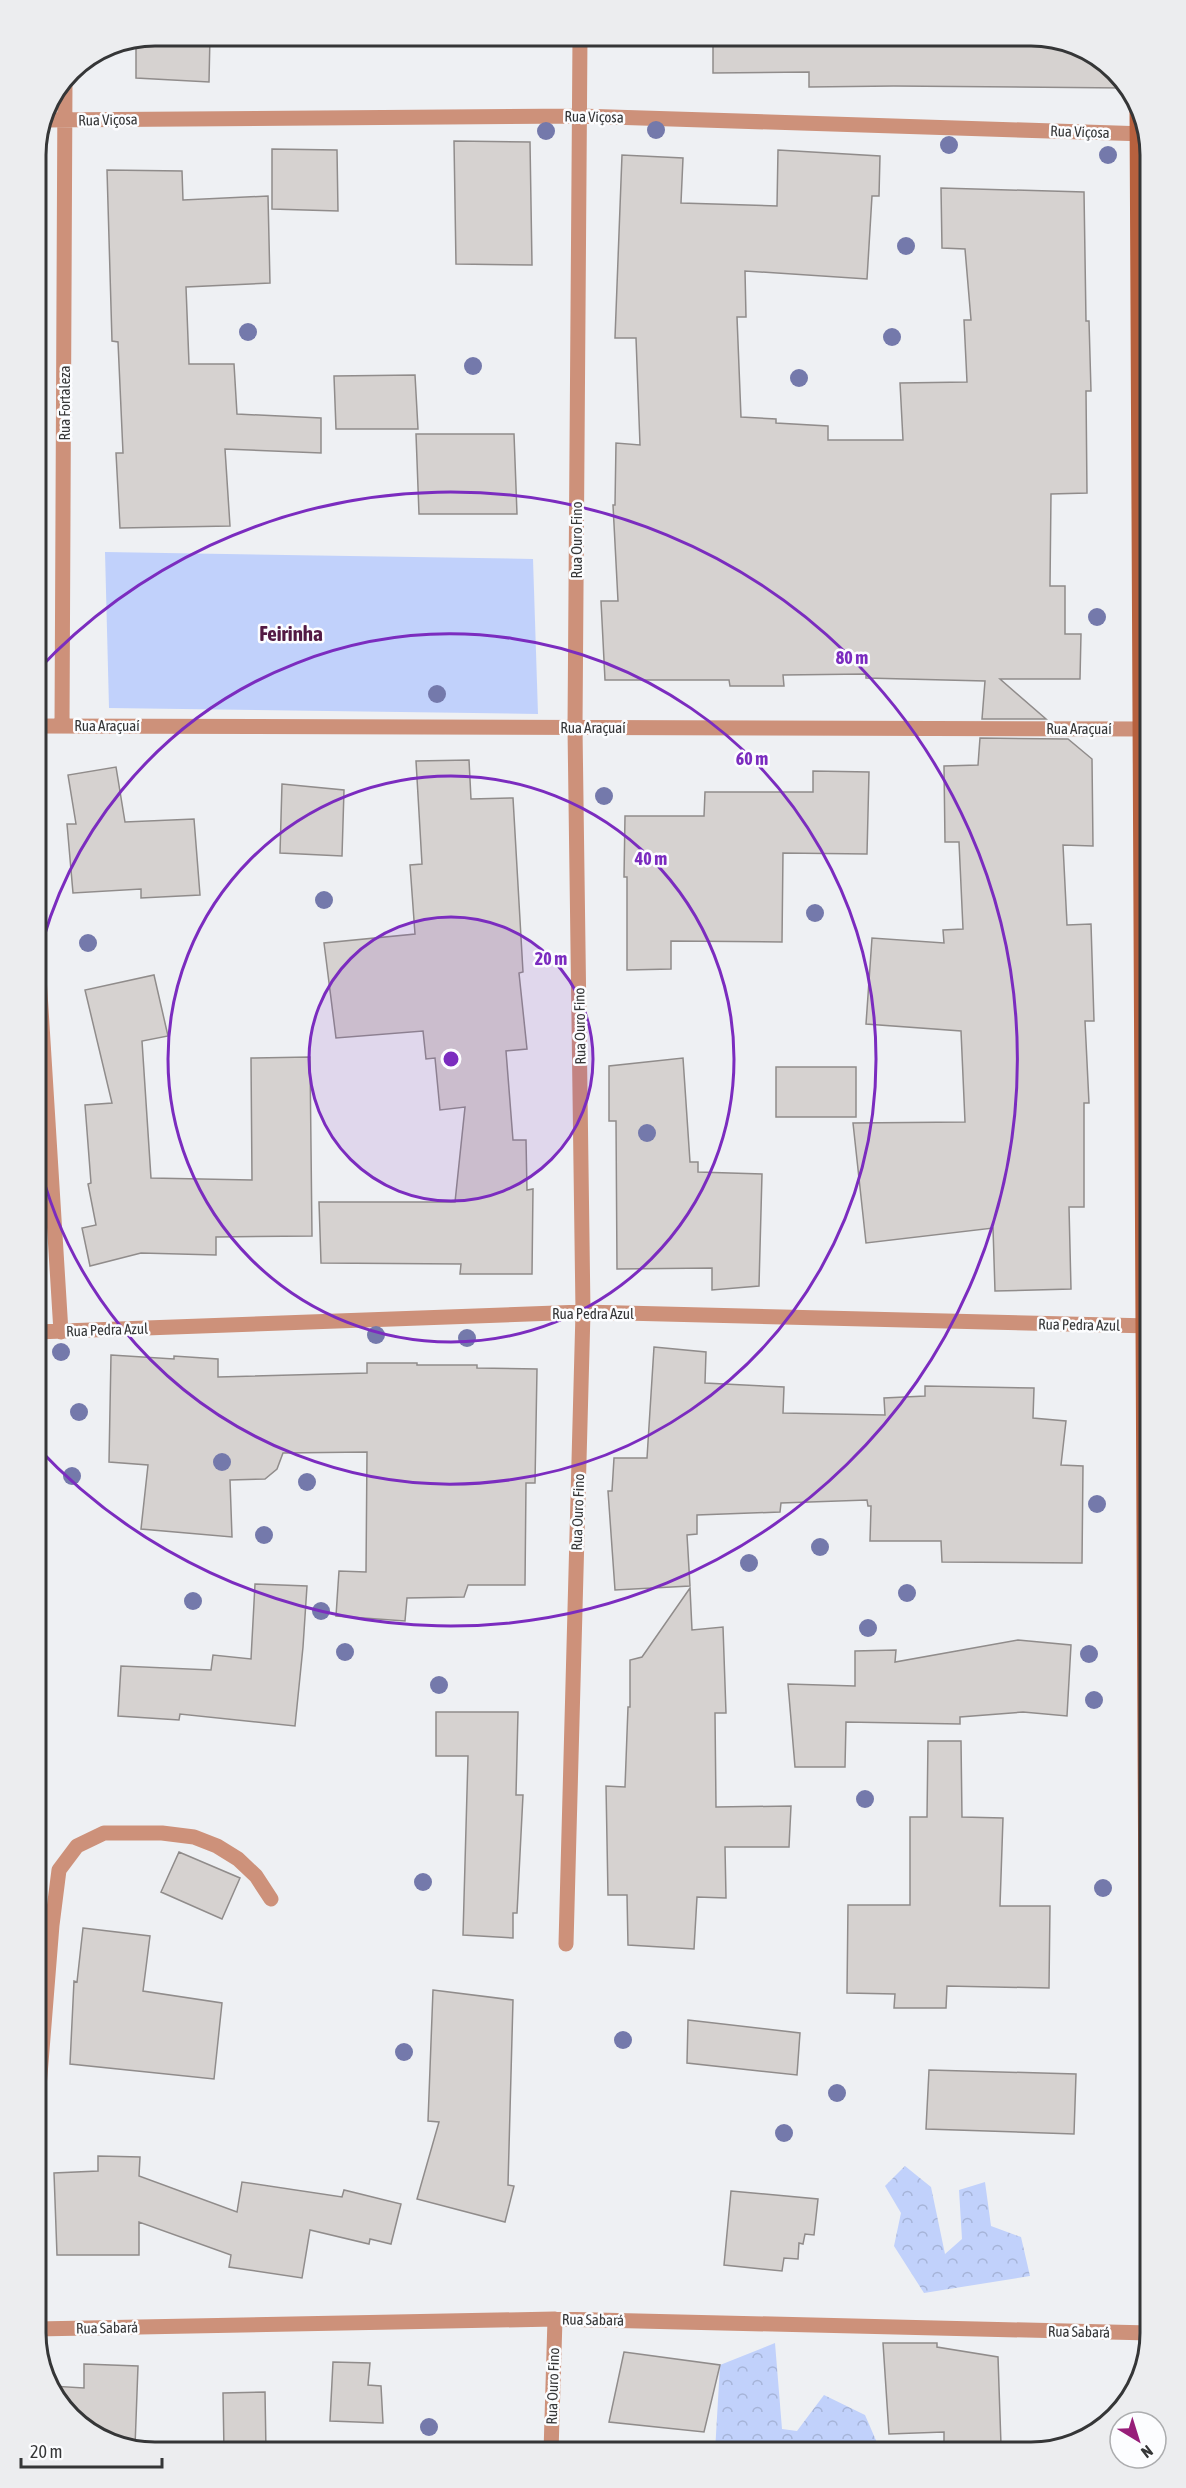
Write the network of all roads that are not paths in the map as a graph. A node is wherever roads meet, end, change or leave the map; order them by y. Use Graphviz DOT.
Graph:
graph roads {
  1 [pos="580,47"];
  2 [pos="65,94"];
  3 [pos="579,116"];
  4 [pos="53,120"];
  5 [pos="66,120"];
  6 [pos="1137,134"];
  7 [pos="47,726"];
  8 [pos="62,726"];
  9 [pos="575,728"];
  10 [pos="1140,729"];
  11 [pos="47,1099"];
  12 [pos="584,1312"];
  13 [pos="1140,1326"];
  14 [pos="46,1332"];
  15 [pos="61,1332"];
  16 [pos="271,1899"];
  17 [pos="566,1944"];
  18 [pos="46,1998"];
  19 [pos="555,2319"];
  20 [pos="46,2329"];
  21 [pos="1140,2336"];
  22 [pos="551,2441"];
  1 -- 3 [label="street, Rua Ouro Fino"];
  2 -- 5 [label="street, Rua Fortaleza"];
  3 -- 5 [label="street, Rua Viçosa"];
  3 -- 6 [label="street, Rua Viçosa"];
  3 -- 9 [label="street, Rua Ouro Fino"];
  4 -- 5 [label="street, Rua Viçosa"];
  5 -- 8 [label="street, Rua Fortaleza"];
  7 -- 8 [label="street, Rua Araçuaí"];
  8 -- 9 [label="street, Rua Araçuaí"];
  9 -- 10 [label="street, Rua Araçuaí"];
  9 -- 12 [label="street, Rua Ouro Fino"];
  11 -- 15 [label="street"];
  12 -- 13 [label="street, Rua Pedra Azul"];
  12 -- 15 [label="street, Rua Pedra Azul"];
  12 -- 17 [label="street, Rua Ouro Fino"];
  14 -- 15 [label="street, Rua Pedra Azul"];
  16 -- 18 [label="street"];
  19 -- 20 [label="street, Rua Sabará"];
  19 -- 21 [label="street, Rua Sabará"];
  19 -- 22 [label="street, Rua Ouro Fino"];
}
